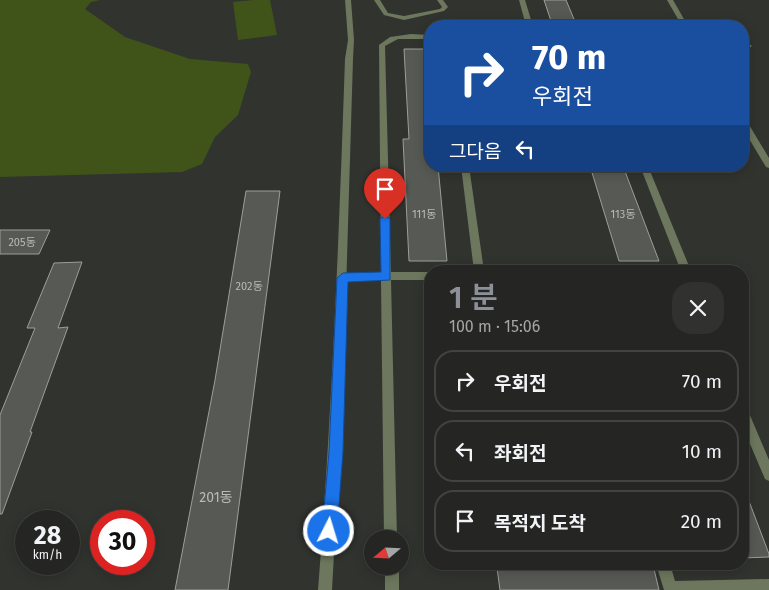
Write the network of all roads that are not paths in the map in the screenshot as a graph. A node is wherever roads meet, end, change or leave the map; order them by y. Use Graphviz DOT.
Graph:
graph roads {
  1 [pos="348,0"];
  2 [pos="377,0"];
  3 [pos="440,0"];
  4 [pos="522,0"];
  5 [pos="670,0"];
  6 [pos="676,0"];
  7 [pos="530,20"];
  8 [pos="682,20"];
  9 [pos="688,20"];
  10 [pos="424,37"];
  11 [pos="749,123"];
  12 [pos="749,132"];
  13 [pos="769,155"];
  14 [pos="769,165"];
  15 [pos="466,172"];
  16 [pos="646,172"];
  17 [pos="478,265"];
  18 [pos="684,265"];
  19 [pos="424,276"];
  20 [pos="386,277"];
  21 [pos="343,278"];
  22 [pos="749,427"];
  23 [pos="769,476"];
  24 [pos="391,530"];
  25 [pos="665,570"];
  26 [pos="392,575"];
  27 [pos="769,586"];
  28 [pos="670,589"];
  29 [pos="325,590"];
  30 [pos="392,590"];
  1 -- 21 [label="street"];
  2 -- 3 [label="street"];
  4 -- 7 [label="street"];
  5 -- 8 [label="street"];
  6 -- 9 [label="street"];
  10 -- 20 [label="street"];
  11 -- 13 [label="street"];
  12 -- 14 [label="street"];
  15 -- 17 [label="street"];
  16 -- 18 [label="street"];
  19 -- 20 [label="street"];
  20 -- 21 [label="street"];
  20 -- 24 [label="street"];
  21 -- 29 [label="street"];
  22 -- 23 [label="street"];
  25 -- 28 [label="street"];
  26 -- 30 [label="street"];
  27 -- 28 [label="street"];
}
